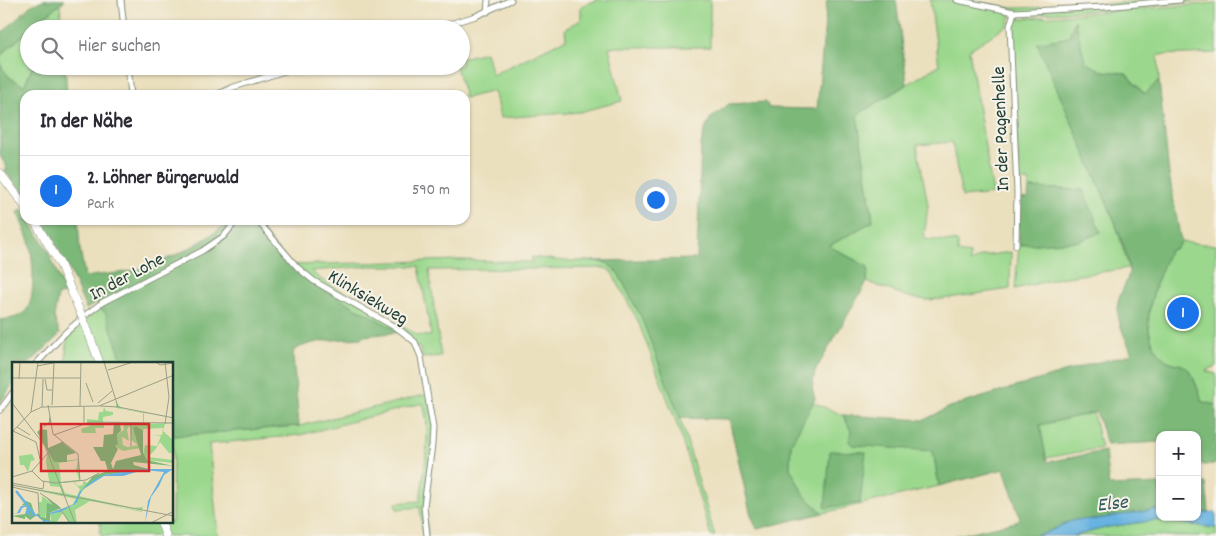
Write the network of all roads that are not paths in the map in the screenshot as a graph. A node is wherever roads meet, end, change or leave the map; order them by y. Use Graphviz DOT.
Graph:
graph roads {
  1 [pos="121,0"];
  2 [pos="488,0"];
  3 [pos="511,0"];
  4 [pos="957,0"];
  5 [pos="1180,0"];
  6 [pos="488,12"];
  7 [pos="1014,12"];
  8 [pos="123,20"];
  9 [pos="462,20"];
  10 [pos="129,75"];
  11 [pos="272,75"];
  12 [pos="231,88"];
  13 [pos="130,90"];
  14 [pos="227,90"];
  15 [pos="0,173"];
  16 [pos="20,199"];
  17 [pos="37,225"];
  18 [pos="232,225"];
  19 [pos="261,225"];
  20 [pos="1016,245"];
  21 [pos="38,362"];
  22 [pos="99,362"];
  23 [pos="12,393"];
  24 [pos="0,410"];
  25 [pos="162,524"];
  26 [pos="166,536"];
  27 [pos="427,536"];
  1 -- 8 [label="street"];
  2 -- 6 [label="street"];
  3 -- 6 [label="street"];
  4 -- 7 [label="street"];
  5 -- 7 [label="street"];
  6 -- 9 [label="street"];
  7 -- 20 [label="street, In der Pagenhelle"];
  10 -- 13 [label="street"];
  11 -- 12 [label="street"];
  12 -- 14 [label="street"];
  15 -- 16 [label="main road"];
  17 -- 22 [label="main road, bridge"];
  18 -- 21 [label="street, In der Lohe"];
  19 -- 27 [label="street, Klinksiekweg"];
  23 -- 24 [label="street"];
  25 -- 26 [label="main road"];
}
